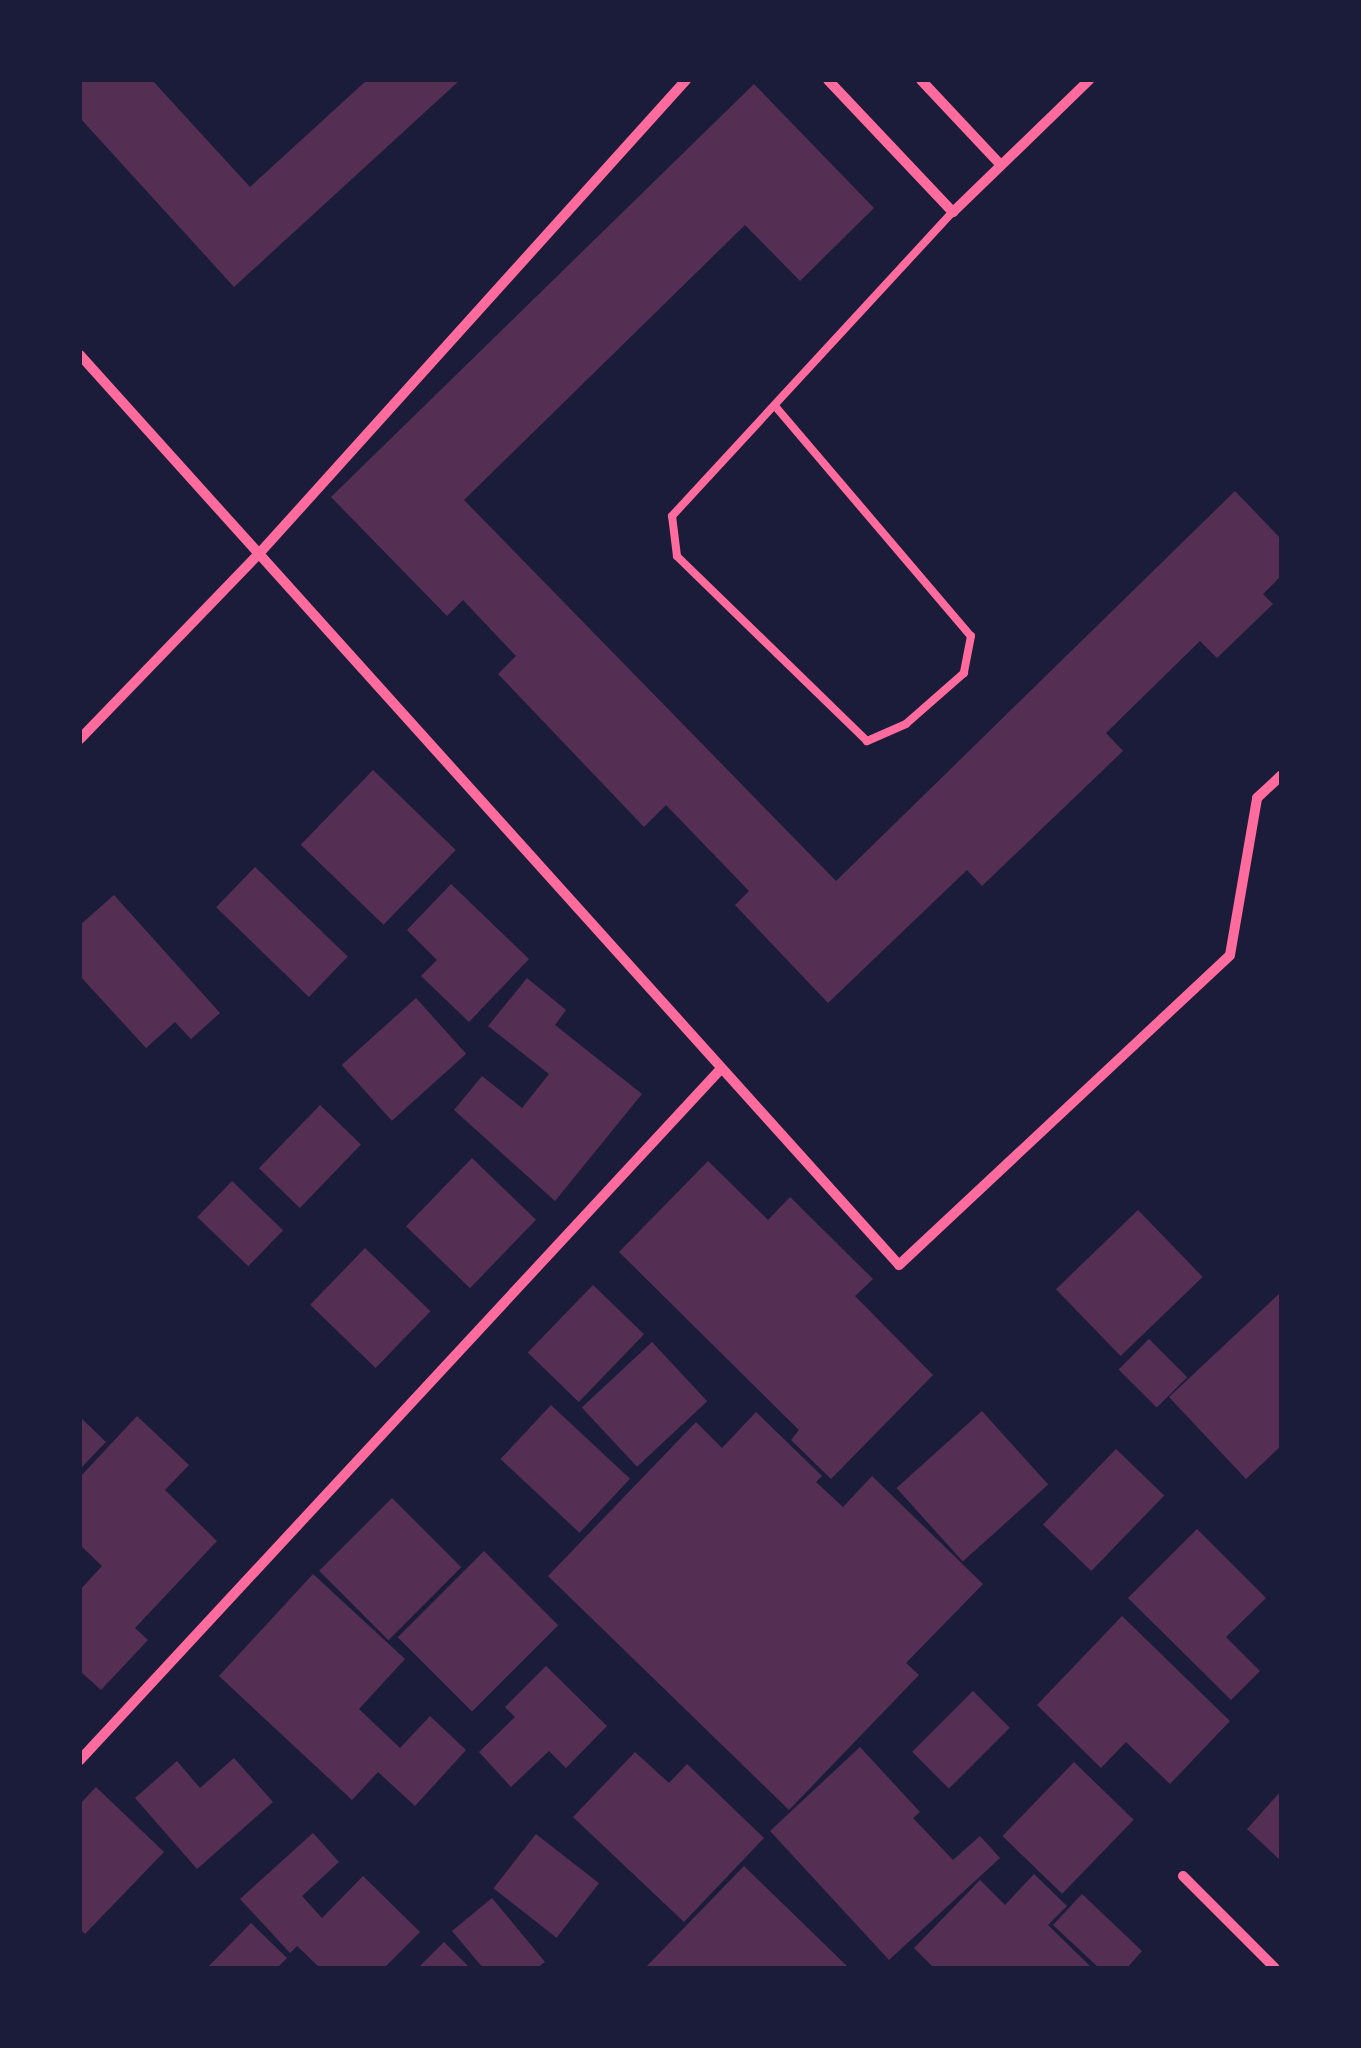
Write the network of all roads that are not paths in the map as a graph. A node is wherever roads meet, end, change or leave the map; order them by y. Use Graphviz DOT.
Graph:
graph roads {
  1 [pos="686,80"];
  2 [pos="828,80"];
  3 [pos="921,80"];
  4 [pos="1089,80"];
  5 [pos="1000,164"];
  6 [pos="953,212"];
  7 [pos="80,354"];
  8 [pos="775,406"];
  9 [pos="257,556"];
  10 [pos="80,739"];
  11 [pos="1281,776"];
  12 [pos="719,1071"];
  13 [pos="80,1760"];
  14 [pos="1183,1876"];
  15 [pos="1275,1968"];
  1 -- 9 [label="street"];
  2 -- 6 [label="street"];
  3 -- 5 [label="street"];
  4 -- 5 [label="street"];
  5 -- 6 [label="street"];
  6 -- 8 [label="lane"];
  7 -- 9 [label="street"];
  8 -- 8 [label="lane"];
  9 -- 10 [label="street"];
  9 -- 12 [label="street"];
  11 -- 12 [label="street"];
  12 -- 13 [label="street"];
  14 -- 15 [label="street"];
}
